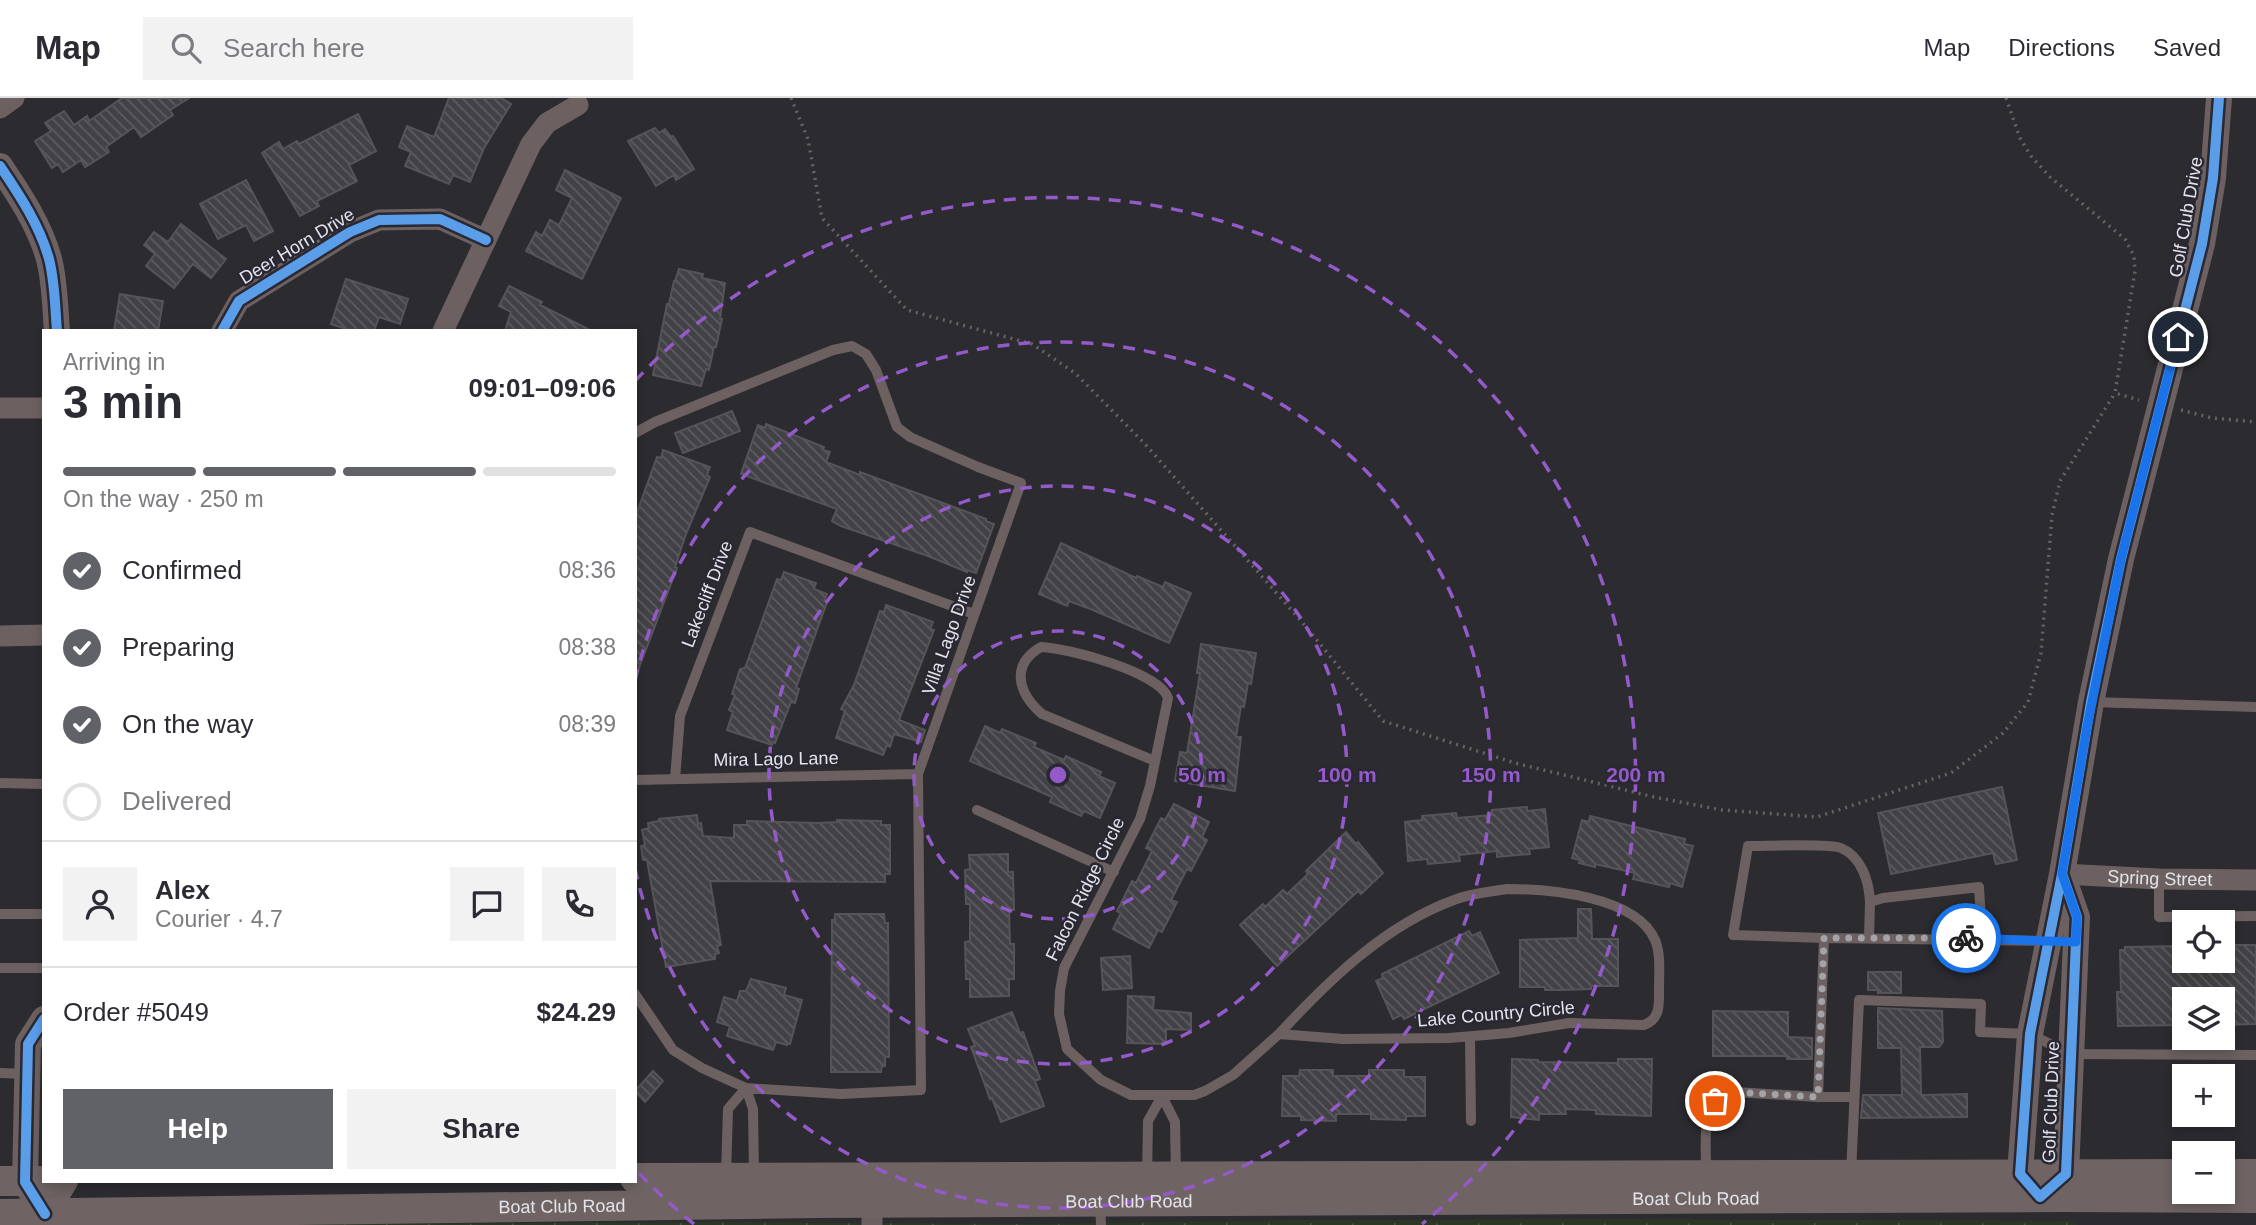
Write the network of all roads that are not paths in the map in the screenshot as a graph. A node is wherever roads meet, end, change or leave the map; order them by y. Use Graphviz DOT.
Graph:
graph roads {
  1 [pos="14,98"];
  2 [pos="2219,98"];
  3 [pos="579,105"];
  4 [pos="0,108"];
  5 [pos="0,166"];
  6 [pos="486,240"];
  7 [pos="57,329"];
  8 [pos="223,329"];
  9 [pos="444,329"];
  10 [pos="0,408"];
  11 [pos="42,408"];
  12 [pos="637,432"];
  13 [pos="974,614"];
  14 [pos="42,635"];
  15 [pos="0,636"];
  16 [pos="2091,702"];
  17 [pos="2256,707"];
  18 [pos="1155,761"];
  19 [pos="918,774"];
  20 [pos="674,779"];
  21 [pos="637,780"];
  22 [pos="0,783"];
  23 [pos="42,784"];
  24 [pos="977,810"];
  25 [pos="1114,872"];
  26 [pos="2062,874"];
  27 [pos="2159,879"];
  28 [pos="2256,880"];
  29 [pos="1870,902"];
  30 [pos="0,914"];
  31 [pos="42,914"];
  32 [pos="2256,916"];
  33 [pos="1824,938"];
  34 [pos="1869,938"];
  35 [pos="1982,938"];
  36 [pos="2062,941"];
  37 [pos="0,968"];
  38 [pos="42,968"];
  39 [pos="637,996"];
  40 [pos="42,1022"];
  41 [pos="1279,1034"];
  42 [pos="2030,1034"];
  43 [pos="1470,1037"];
  44 [pos="2070,1054"];
  45 [pos="2256,1055"];
  46 [pos="0,1073"];
  47 [pos="27,1074"];
  48 [pos="746,1088"];
  49 [pos="1162,1096"];
  50 [pos="1818,1097"];
  51 [pos="1854,1097"];
  52 [pos="1471,1121"];
  53 [pos="1706,1174"];
  54 [pos="1851,1174"];
  55 [pos="2020,1174"];
  56 [pos="2066,1174"];
  57 [pos="2172,1174"];
  58 [pos="2235,1174"];
  59 [pos="2256,1174"];
  60 [pos="637,1178"];
  61 [pos="23,1181"];
  62 [pos="64,1183"];
  63 [pos="1161,1185"];
  64 [pos="741,1188"];
  65 [pos="2040,1197"];
  66 [pos="2256,1198"];
  67 [pos="1100,1213"];
  68 [pos="0,1214"];
  69 [pos="872,1214"];
  70 [pos="45,1219"];
  1 -- 4 [label="street"];
  2 -- 16 [label="street, Golf Club Drive"];
  3 -- 6 [label="street"];
  5 -- 7 [label="street"];
  6 -- 8 [label="street, Deer Horn Drive"];
  6 -- 9 [label="street"];
  10 -- 11 [label="street"];
  12 -- 13 [label="lane, Villa Lago Drive"];
  13 -- 19 [label="lane, Villa Lago Drive"];
  13 -- 20 [label="lane, Lakecliff Drive"];
  14 -- 15 [label="street"];
  16 -- 17 [label="lane"];
  16 -- 26 [label="street, Golf Club Drive"];
  18 -- 18 [label="lane, Falcon Ridge Circle"];
  18 -- 25 [label="lane, Falcon Ridge Circle"];
  19 -- 20 [label="lane, Mira Lago Lane"];
  19 -- 48 [label="lane, Villa Lago Drive"];
  20 -- 21 [label="lane, Mira Lago Lane"];
  22 -- 23 [label="lane"];
  24 -- 25 [label="lane"];
  25 -- 49 [label="lane, Falcon Ridge Circle"];
  26 -- 27 [label="street, Spring Street"];
  26 -- 36 [label="street, Golf Club Drive"];
  27 -- 28 [label="street, Spring Street"];
  27 -- 32 [label="lane"];
  29 -- 33 [label="lane"];
  29 -- 34 [label="lane"];
  29 -- 35 [label="lane"];
  30 -- 31 [label="lane"];
  33 -- 34 [label="lane"];
  33 -- 50 [label="lane"];
  34 -- 35 [label="lane"];
  35 -- 36 [label="lane"];
  36 -- 42 [label="street, Golf Club Drive"];
  36 -- 44 [label="street, Golf Club Drive"];
  37 -- 38 [label="lane"];
  39 -- 48 [label="lane, Villa Lago Drive"];
  40 -- 47 [label="street"];
  41 -- 43 [label="lane, Lake Country Circle"];
  41 -- 43 [label="lane, Lake Country Circle"];
  41 -- 49 [label="lane, Lake Country Circle"];
  42 -- 44 [label="lane"];
  42 -- 51 [label="lane"];
  42 -- 55 [label="street, Golf Club Drive"];
  43 -- 52 [label="lane"];
  44 -- 45 [label="lane"];
  44 -- 56 [label="street, Golf Club Drive"];
  46 -- 47 [label="lane"];
  47 -- 61 [label="street"];
  48 -- 64 [label="lane"];
  48 -- 64 [label="lane"];
  49 -- 63 [label="lane"];
  49 -- 63 [label="lane"];
  50 -- 51 [label="lane"];
  50 -- 53 [label="lane"];
  51 -- 54 [label="lane"];
  53 -- 54 [label="main road, Boat Club Road"];
  53 -- 63 [label="main road, Boat Club Road"];
  54 -- 55 [label="main road, Boat Club Road"];
  55 -- 56 [label="main road, Boat Club Road"];
  55 -- 65 [label="street, Golf Club Drive"];
  56 -- 57 [label="main road, Boat Club Road"];
  56 -- 65 [label="street, Golf Club Drive"];
  58 -- 59 [label="main road"];
  60 -- 64 [label="main road, Boat Club Road"];
  61 -- 70 [label="street"];
  62 -- 70 [label="street"];
  63 -- 64 [label="main road, Boat Club Road"];
  63 -- 65 [label="main road, Boat Club Road"];
  63 -- 67 [label="main road, Boat Club Road"];
  64 -- 69 [label="main road, Boat Club Road"];
  64 -- 70 [label="main road, Boat Club Road"];
  65 -- 66 [label="main road, Boat Club Road"];
  67 -- 69 [label="main road, Boat Club Road"];
  68 -- 70 [label="main road, Boat Club Road"];
}
